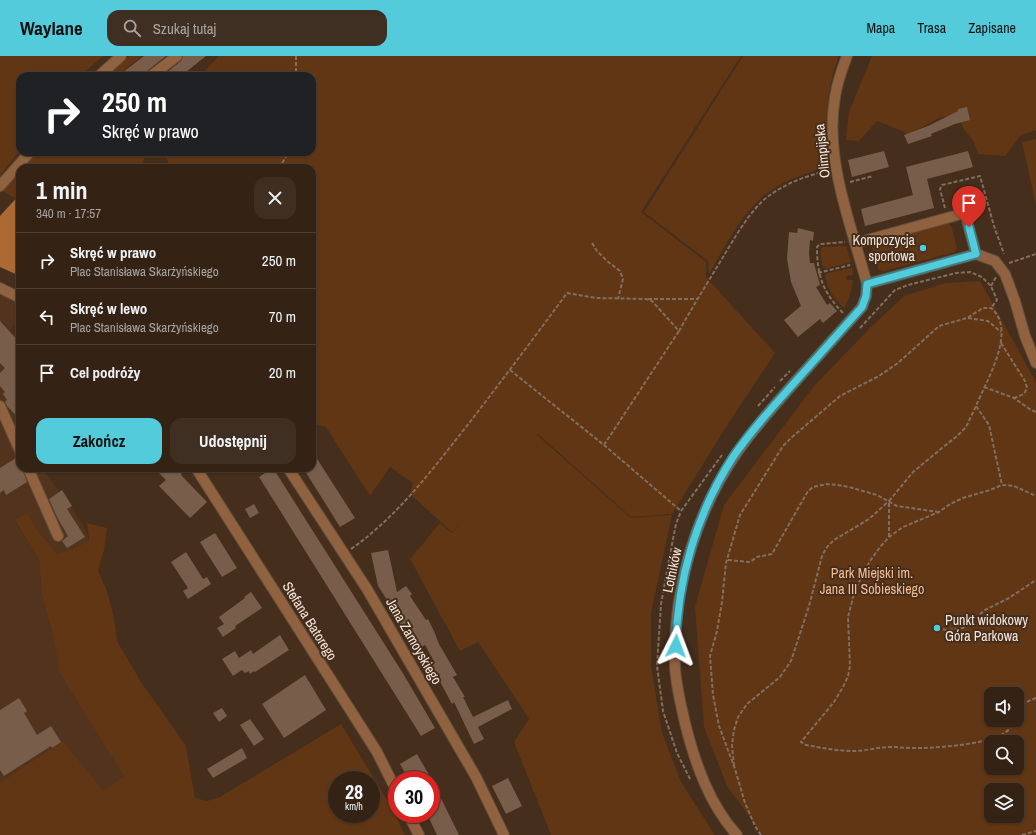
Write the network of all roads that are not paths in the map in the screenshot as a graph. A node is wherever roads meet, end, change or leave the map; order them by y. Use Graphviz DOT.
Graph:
graph roads {
  1 [pos="121,56"];
  2 [pos="177,56"];
  3 [pos="847,56"];
  4 [pos="103,72"];
  5 [pos="156,72"];
  6 [pos="26,156"];
  7 [pos="19,164"];
  8 [pos="16,168"];
  9 [pos="0,186"];
  10 [pos="852,242"];
  11 [pos="976,254"];
  12 [pos="867,284"];
  13 [pos="0,288"];
  14 [pos="16,296"];
  15 [pos="1036,363"];
  16 [pos="0,406"];
  17 [pos="16,442"];
  18 [pos="30,472"];
  19 [pos="199,472"];
  20 [pos="291,472"];
  21 [pos="58,536"];
  22 [pos="388,774"];
  23 [pos="413,823"];
  24 [pos="419,835"];
  25 [pos="504,835"];
  26 [pos="737,835"];
  1 -- 4 [label="street"];
  2 -- 5 [label="street"];
  3 -- 10 [label="street, Olimpijska"];
  6 -- 7 [label="street"];
  8 -- 9 [label="street"];
  10 -- 11 [label="street"];
  10 -- 12 [label="street, Olimpijska"];
  11 -- 12 [label="street"];
  11 -- 15 [label="street"];
  12 -- 26 [label="street, Lotników"];
  13 -- 14 [label="street"];
  16 -- 17 [label="street"];
  18 -- 21 [label="street"];
  19 -- 22 [label="street, Stefana Batorego"];
  20 -- 25 [label="street, Jana Zamoyskiego"];
  23 -- 24 [label="street"];
}
